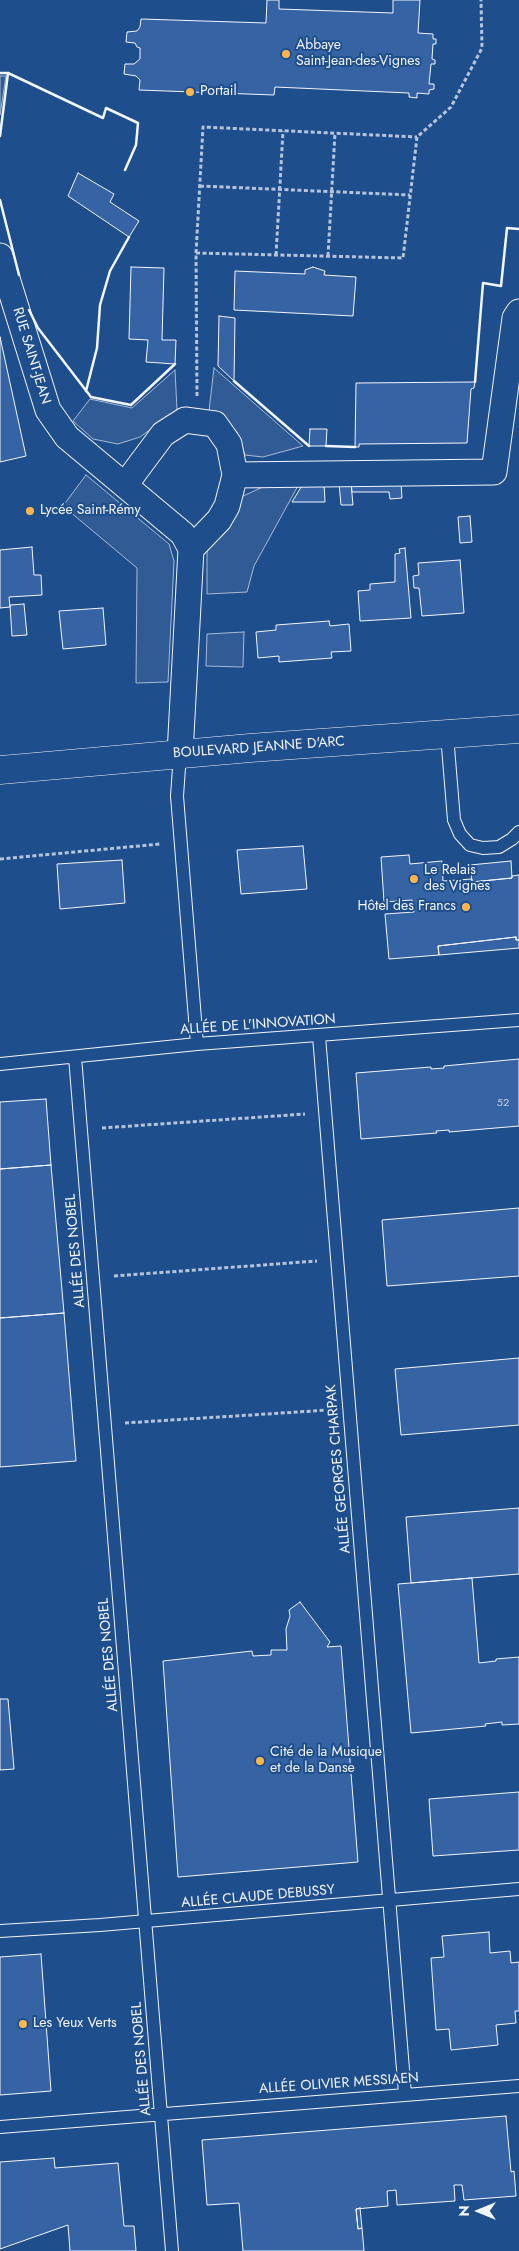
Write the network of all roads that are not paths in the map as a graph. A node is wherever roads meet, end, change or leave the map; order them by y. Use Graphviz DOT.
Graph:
graph roads {
  1 [pos="0,256"];
  2 [pos="519,312"];
  3 [pos="236,475"];
  4 [pos="125,485"];
  5 [pos="190,549"];
  6 [pos="519,729"];
  7 [pos="447,735"];
  8 [pos="180,754"];
  9 [pos="0,770"];
  10 [pos="519,832"];
  11 [pos="519,1020"];
  12 [pos="320,1036"];
  13 [pos="197,1044"];
  14 [pos="75,1056"];
  15 [pos="0,1064"];
  16 [pos="519,1889"];
  17 [pos="389,1900"];
  18 [pos="146,1921"];
  19 [pos="0,1931"];
  20 [pos="519,2086"];
  21 [pos="405,2094"];
  22 [pos="161,2113"];
  23 [pos="0,2127"];
  24 [pos="172,2251"];
  1 -- 4 [label="street, RUE SAINT-JEAN"];
  2 -- 3 [label="street"];
  3 -- 4 [label="street"];
  3 -- 5 [label="street"];
  4 -- 5 [label="street, RUE SAINT-JEAN"];
  5 -- 8 [label="street"];
  6 -- 7 [label="street, BOULEVARD JEANNE D'ARC"];
  7 -- 8 [label="street, BOULEVARD JEANNE D'ARC"];
  7 -- 10 [label="lane"];
  8 -- 9 [label="street, BOULEVARD JEANNE D'ARC"];
  8 -- 13 [label="lane"];
  11 -- 12 [label="lane, ALLÉE DE L'INNOVATION"];
  12 -- 13 [label="lane, ALLÉE DE L'INNOVATION"];
  12 -- 17 [label="lane, ALLÉE GEORGES CHARPAK"];
  13 -- 14 [label="lane, ALLÉE DE L'INNOVATION"];
  14 -- 15 [label="lane, ALLÉE DE L'INNOVATION"];
  14 -- 18 [label="lane, ALLÉE DES NOBEL"];
  16 -- 17 [label="lane, ALLÉE CLAUDE DEBUSSY"];
  17 -- 18 [label="lane, ALLÉE CLAUDE DEBUSSY"];
  17 -- 21 [label="lane, ALLÉE GEORGES CHARPAK"];
  18 -- 19 [label="lane, ALLÉE CLAUDE DEBUSSY"];
  18 -- 22 [label="lane, ALLÉE DES NOBEL"];
  20 -- 21 [label="lane, ALLÉE OLIVIER MESSIAEN"];
  21 -- 22 [label="lane, ALLÉE OLIVIER MESSIAEN"];
  22 -- 23 [label="lane, ALLÉE OLIVIER MESSIAEN"];
  22 -- 24 [label="lane, ALLÉE DES NOBEL"];
}
